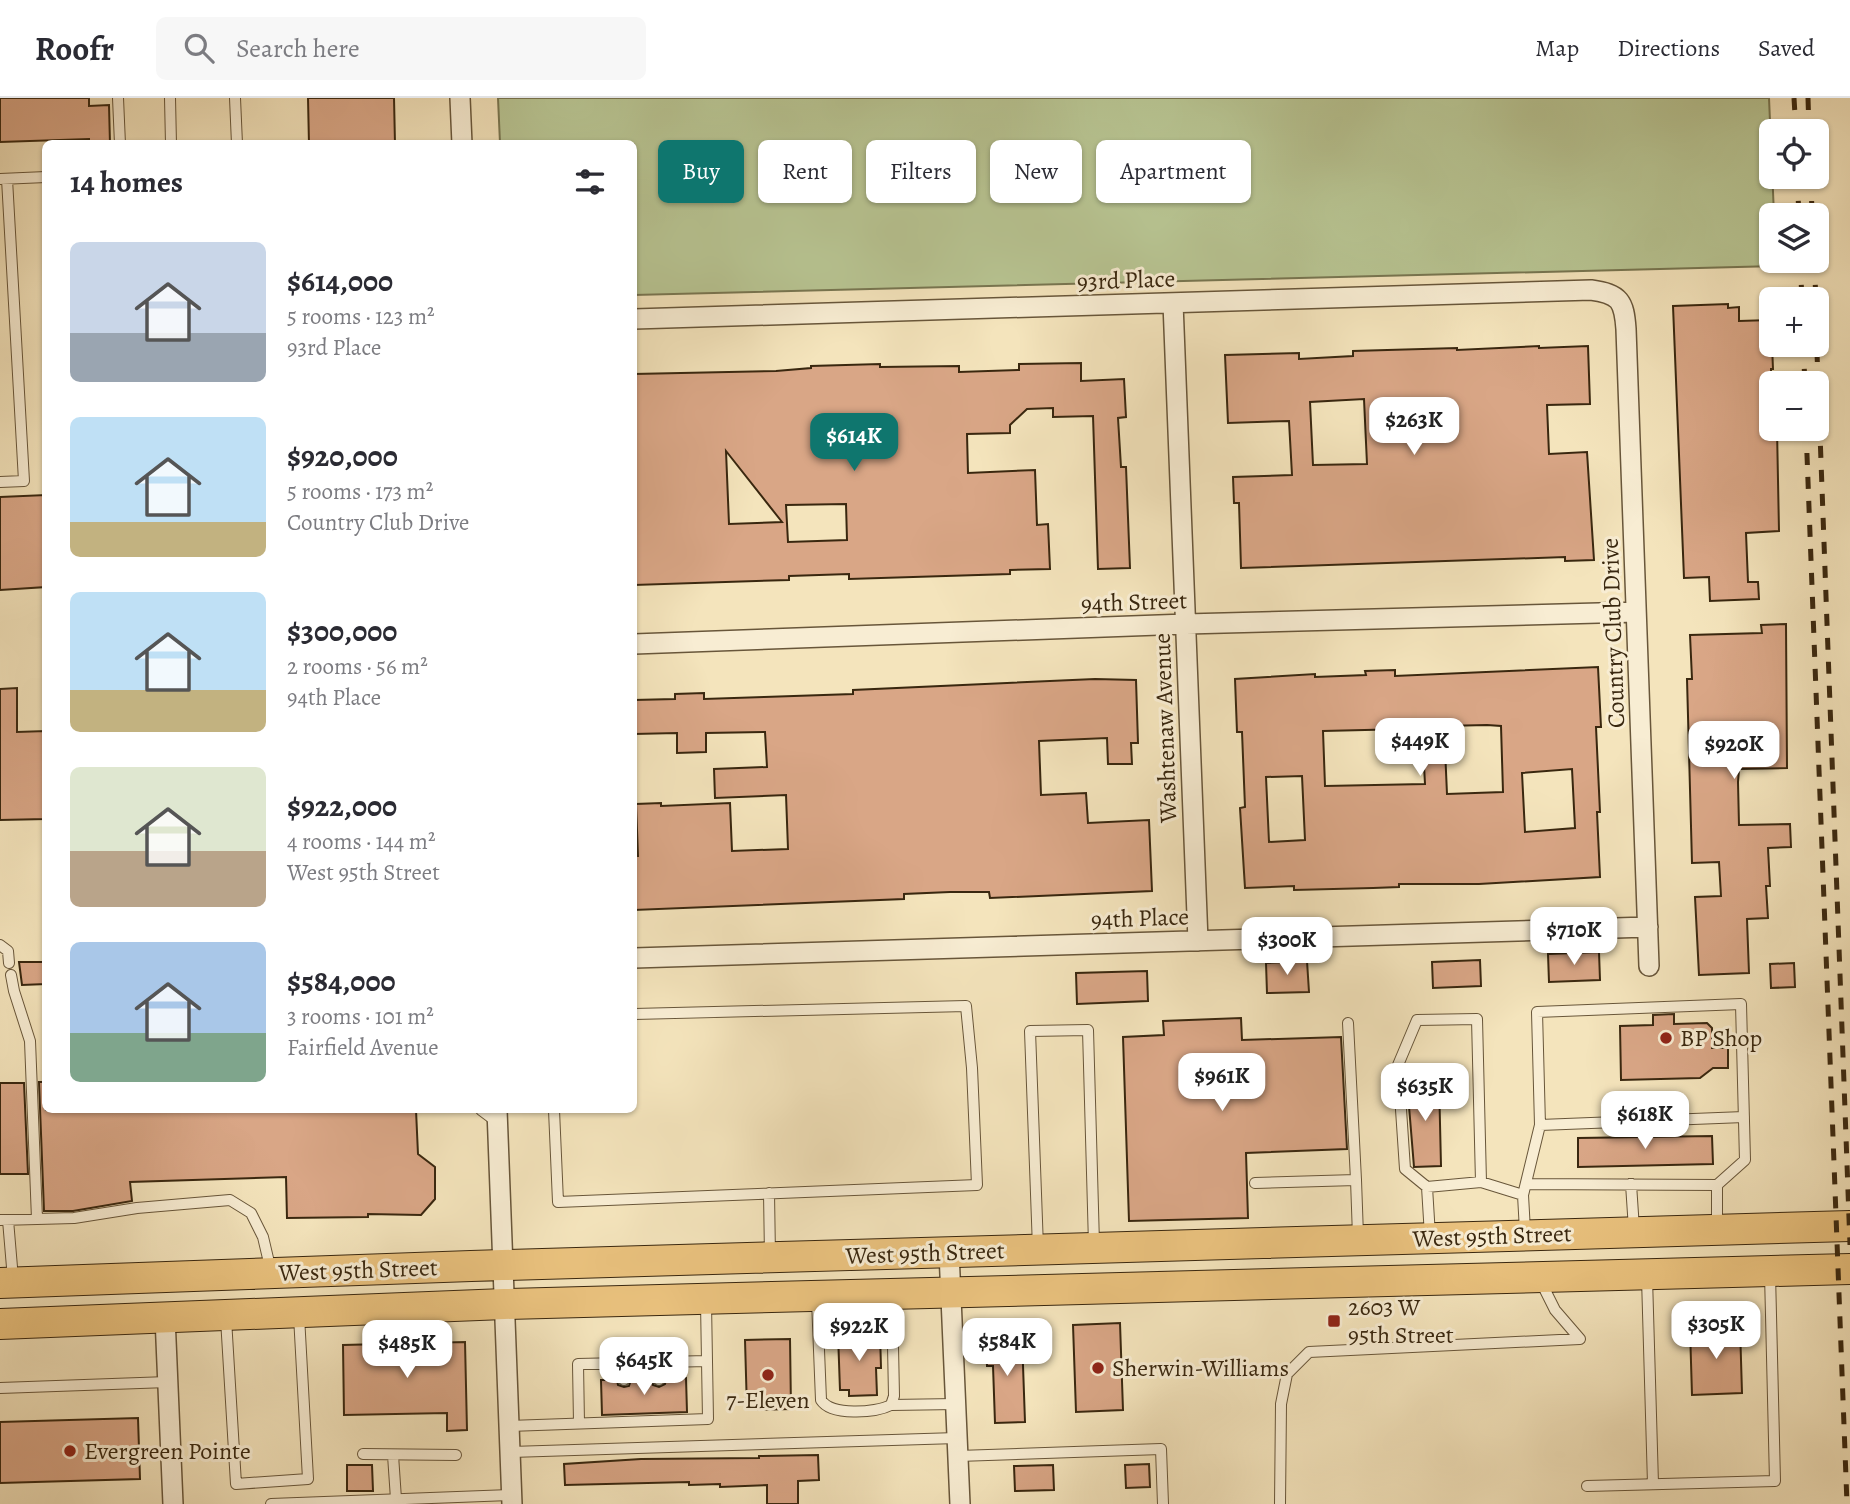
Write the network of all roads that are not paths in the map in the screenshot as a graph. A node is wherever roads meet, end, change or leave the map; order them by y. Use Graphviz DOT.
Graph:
graph roads {
  1 [pos="118,98"];
  2 [pos="170,98"];
  3 [pos="235,98"];
  4 [pos="460,98"];
  5 [pos="120,140"];
  6 [pos="171,140"];
  7 [pos="237,140"];
  8 [pos="461,140"];
  9 [pos="42,177"];
  10 [pos="4,179"];
  11 [pos="1619,299"];
  12 [pos="1173,303"];
  13 [pos="637,318"];
  14 [pos="0,482"];
  15 [pos="1636,612"];
  16 [pos="1186,624"];
  17 [pos="637,644"];
  18 [pos="1648,927"];
  19 [pos="1198,941"];
  20 [pos="0,945"];
  21 [pos="637,958"];
  22 [pos="9,963"];
  23 [pos="1649,967"];
  24 [pos="11,975"];
  25 [pos="637,1014"];
  26 [pos="1348,1023"];
  27 [pos="554,1113"];
  28 [pos="497,1116"];
  29 [pos="1744,1118"];
  30 [pos="1540,1125"];
  31 [pos="1356,1180"];
  32 [pos="1481,1182"];
  33 [pos="1255,1183"];
  34 [pos="1526,1184"];
  35 [pos="1631,1184"];
  36 [pos="1717,1185"];
  37 [pos="1427,1187"];
  38 [pos="769,1193"];
  39 [pos="1524,1195"];
  40 [pos="37,1219"];
  41 [pos="4,1220"];
  42 [pos="1850,1226"];
  43 [pos="1717,1230"];
  44 [pos="1635,1232"];
  45 [pos="1525,1235"];
  46 [pos="1430,1238"];
  47 [pos="1358,1240"];
  48 [pos="1094,1248"];
  49 [pos="1038,1250"];
  50 [pos="949,1252"];
  51 [pos="769,1258"];
  52 [pos="503,1265"];
  53 [pos="1850,1269"];
  54 [pos="1770,1271"];
  55 [pos="271,1273"];
  56 [pos="1647,1274"];
  57 [pos="1538,1277"];
  58 [pos="6,1283"];
  59 [pos="951,1292"];
  60 [pos="892,1294"];
  61 [pos="817,1296"];
  62 [pos="706,1299"];
  63 [pos="504,1304"];
  64 [pos="299,1312"];
  65 [pos="226,1315"];
  66 [pos="165,1317"];
  67 [pos="0,1324"];
  68 [pos="707,1361"];
  69 [pos="658,1362"];
  70 [pos="623,1363"];
  71 [pos="624,1380"];
  72 [pos="659,1380"];
  73 [pos="167,1382"];
  74 [pos="0,1388"];
  75 [pos="956,1404"];
  76 [pos="891,1405"];
  77 [pos="579,1423"];
  78 [pos="509,1426"];
  79 [pos="958,1447"];
  80 [pos="510,1452"];
  81 [pos="363,1454"];
  82 [pos="393,1455"];
  83 [pos="456,1455"];
  84 [pos="1653,1484"];
  85 [pos="1587,1486"];
  86 [pos="396,1499"];
  87 [pos="512,1499"];
  88 [pos="340,1503"];
  89 [pos="173,1504"];
  90 [pos="271,1504"];
  91 [pos="960,1504"];
  92 [pos="1163,1504"];
  93 [pos="1279,1504"];
  1 -- 5 [label="lane"];
  2 -- 6 [label="lane"];
  3 -- 7 [label="lane"];
  4 -- 8 [label="street"];
  9 -- 10 [label="lane"];
  10 -- 14 [label="lane"];
  11 -- 12 [label="street, 93rd Place"];
  11 -- 15 [label="street, Country Club Drive"];
  12 -- 13 [label="street, 93rd Place"];
  12 -- 16 [label="street, Washtenaw Avenue"];
  15 -- 16 [label="street, 94th Street"];
  15 -- 18 [label="street, Country Club Drive"];
  16 -- 17 [label="street, 94th Street"];
  16 -- 19 [label="street, Washtenaw Avenue"];
  18 -- 19 [label="street, 94th Place"];
  18 -- 23 [label="street, Country Club Drive"];
  19 -- 21 [label="street, 94th Place"];
  20 -- 22 [label="lane"];
  24 -- 40 [label="lane"];
  25 -- 38 [label="lane"];
  26 -- 31 [label="lane"];
  27 -- 38 [label="lane"];
  28 -- 52 [label="street"];
  29 -- 30 [label="lane"];
  29 -- 30 [label="lane"];
  29 -- 36 [label="lane"];
  30 -- 34 [label="lane"];
  31 -- 33 [label="lane"];
  31 -- 47 [label="lane"];
  32 -- 37 [label="lane"];
  32 -- 37 [label="lane"];
  32 -- 39 [label="lane"];
  34 -- 35 [label="lane"];
  34 -- 39 [label="lane"];
  35 -- 36 [label="lane"];
  35 -- 44 [label="lane"];
  36 -- 43 [label="lane"];
  37 -- 46 [label="lane"];
  38 -- 51 [label="lane"];
  39 -- 45 [label="lane"];
  40 -- 41 [label="lane"];
  40 -- 55 [label="lane"];
  41 -- 58 [label="lane"];
  42 -- 43 [label="main road, West 95th Street"];
  43 -- 44 [label="main road, West 95th Street"];
  44 -- 45 [label="main road, West 95th Street"];
  45 -- 46 [label="main road, West 95th Street"];
  46 -- 47 [label="main road, West 95th Street"];
  47 -- 48 [label="main road, West 95th Street"];
  48 -- 49 [label="main road, West 95th Street"];
  48 -- 49 [label="lane"];
  49 -- 50 [label="main road, West 95th Street"];
  50 -- 51 [label="main road, West 95th Street"];
  50 -- 59 [label="street"];
  51 -- 52 [label="main road, West 95th Street"];
  52 -- 55 [label="main road, West 95th Street"];
  52 -- 63 [label="street"];
  53 -- 54 [label="main road, West 95th Street"];
  54 -- 56 [label="main road, West 95th Street"];
  54 -- 84 [label="lane"];
  55 -- 58 [label="main road, West 95th Street"];
  56 -- 57 [label="main road, West 95th Street"];
  56 -- 84 [label="lane"];
  57 -- 59 [label="main road, West 95th Street"];
  57 -- 93 [label="lane"];
  59 -- 60 [label="main road, West 95th Street"];
  59 -- 75 [label="street"];
  60 -- 61 [label="main road, West 95th Street"];
  60 -- 76 [label="lane"];
  61 -- 62 [label="main road, West 95th Street"];
  61 -- 76 [label="lane"];
  62 -- 63 [label="main road, West 95th Street"];
  62 -- 68 [label="lane"];
  63 -- 64 [label="main road, West 95th Street"];
  63 -- 78 [label="street"];
  64 -- 65 [label="main road, West 95th Street"];
  64 -- 65 [label="lane"];
  65 -- 66 [label="main road, West 95th Street"];
  66 -- 67 [label="main road, West 95th Street"];
  66 -- 73 [label="street"];
  68 -- 69 [label="lane"];
  68 -- 77 [label="lane"];
  69 -- 70 [label="lane"];
  69 -- 72 [label="lane"];
  70 -- 71 [label="lane"];
  70 -- 77 [label="lane"];
  73 -- 74 [label="lane"];
  73 -- 89 [label="street"];
  75 -- 76 [label="lane"];
  75 -- 79 [label="street"];
  77 -- 78 [label="lane"];
  78 -- 80 [label="street"];
  79 -- 80 [label="lane"];
  79 -- 91 [label="street"];
  79 -- 92 [label="lane"];
  80 -- 87 [label="street"];
  81 -- 82 [label="lane"];
  82 -- 83 [label="lane"];
  82 -- 86 [label="lane"];
  84 -- 85 [label="lane"];
  86 -- 87 [label="lane"];
  86 -- 88 [label="lane"];
  88 -- 90 [label="lane"];
}
